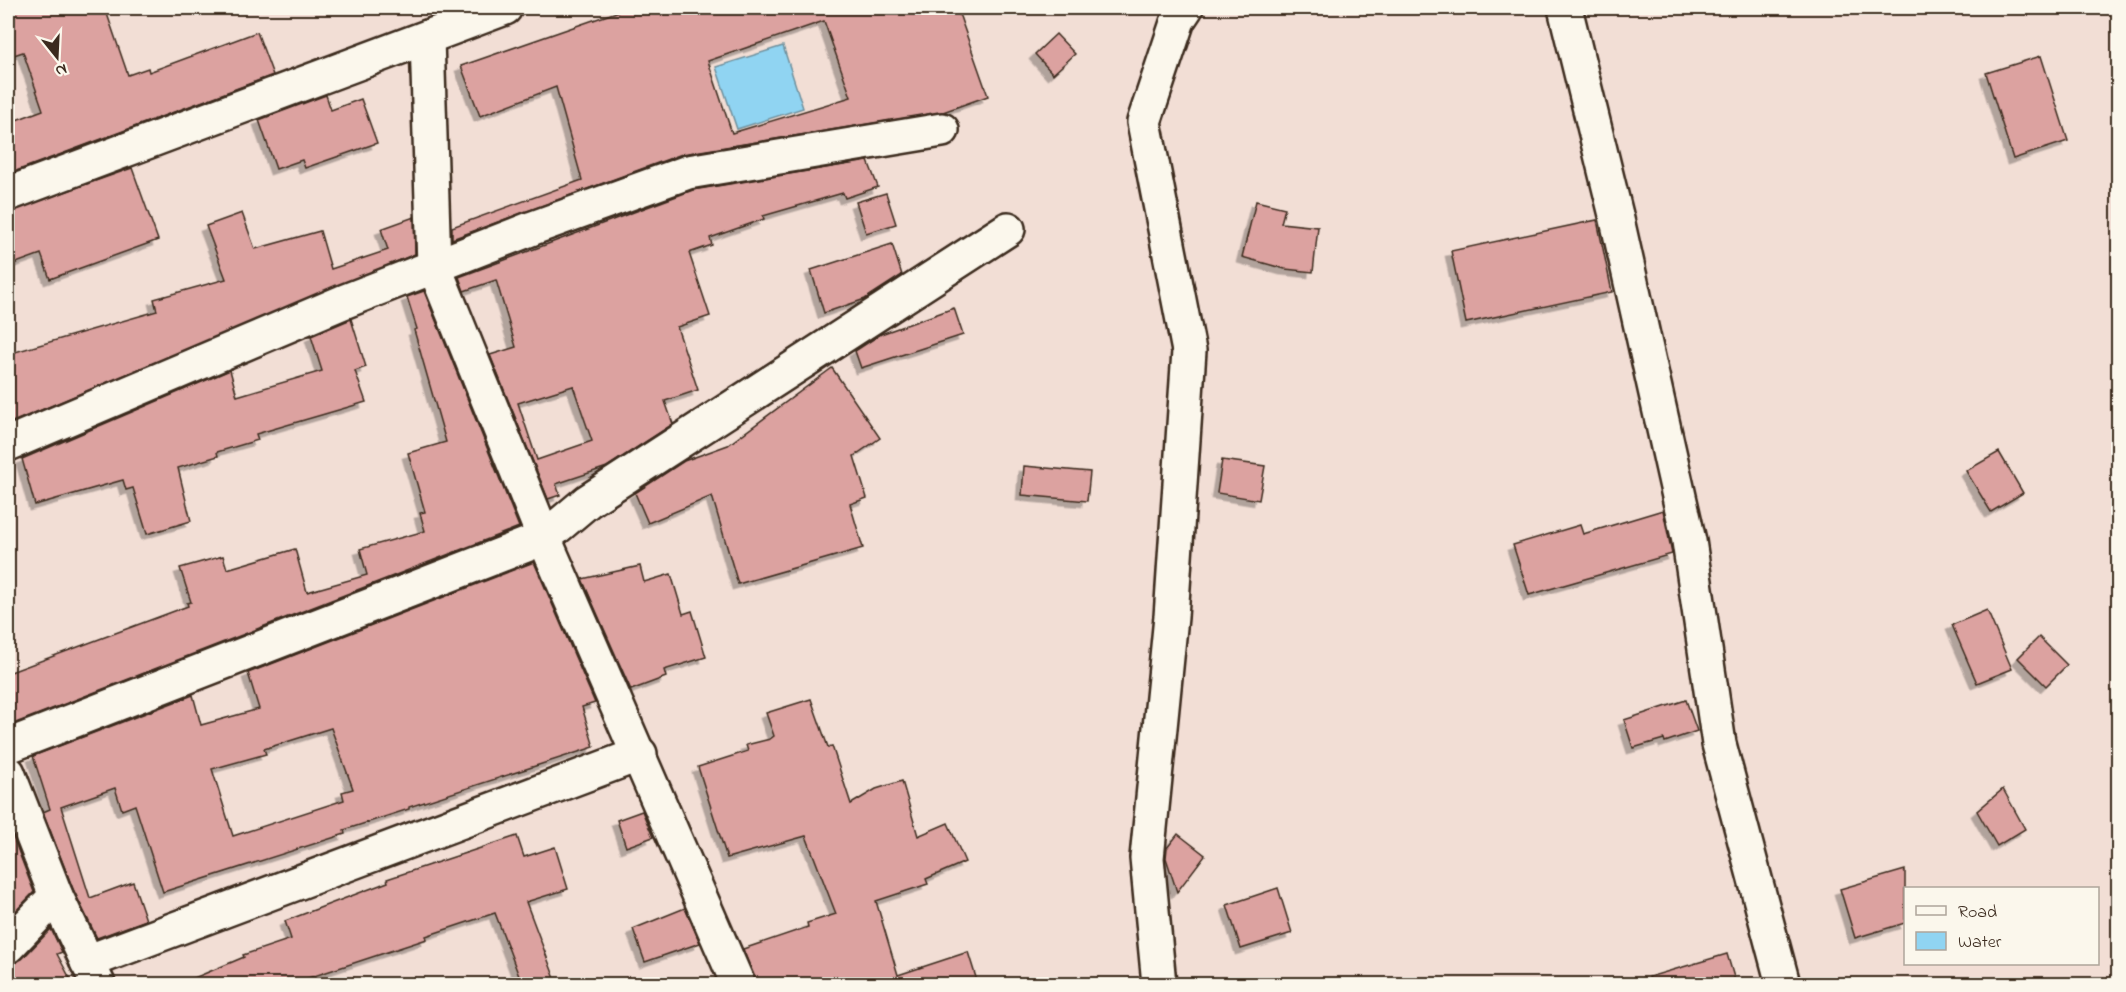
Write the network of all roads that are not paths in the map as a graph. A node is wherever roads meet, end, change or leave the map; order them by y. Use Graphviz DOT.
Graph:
graph roads {
  1 [pos="505,8"];
  2 [pos="1186,8"];
  3 [pos="1565,8"];
  4 [pos="427,38"];
  5 [pos="942,130"];
  6 [pos="8,194"];
  7 [pos="1008,229"];
  8 [pos="434,266"];
  9 [pos="8,444"];
  10 [pos="544,538"];
  11 [pos="8,746"];
  12 [pos="640,754"];
  13 [pos="8,772"];
  14 [pos="56,896"];
  15 [pos="8,946"];
  16 [pos="93,973"];
  17 [pos="738,984"];
  18 [pos="1159,984"];
  19 [pos="1783,984"];
  1 -- 4 [label="street"];
  2 -- 18 [label="street"];
  3 -- 19 [label="street"];
  4 -- 6 [label="street"];
  4 -- 8 [label="street"];
  5 -- 8 [label="street"];
  7 -- 10 [label="street"];
  8 -- 9 [label="street"];
  8 -- 10 [label="street"];
  10 -- 11 [label="street"];
  10 -- 12 [label="street"];
  12 -- 16 [label="street"];
  12 -- 17 [label="street"];
  13 -- 14 [label="street"];
  14 -- 15 [label="street"];
  14 -- 16 [label="street"];
}
